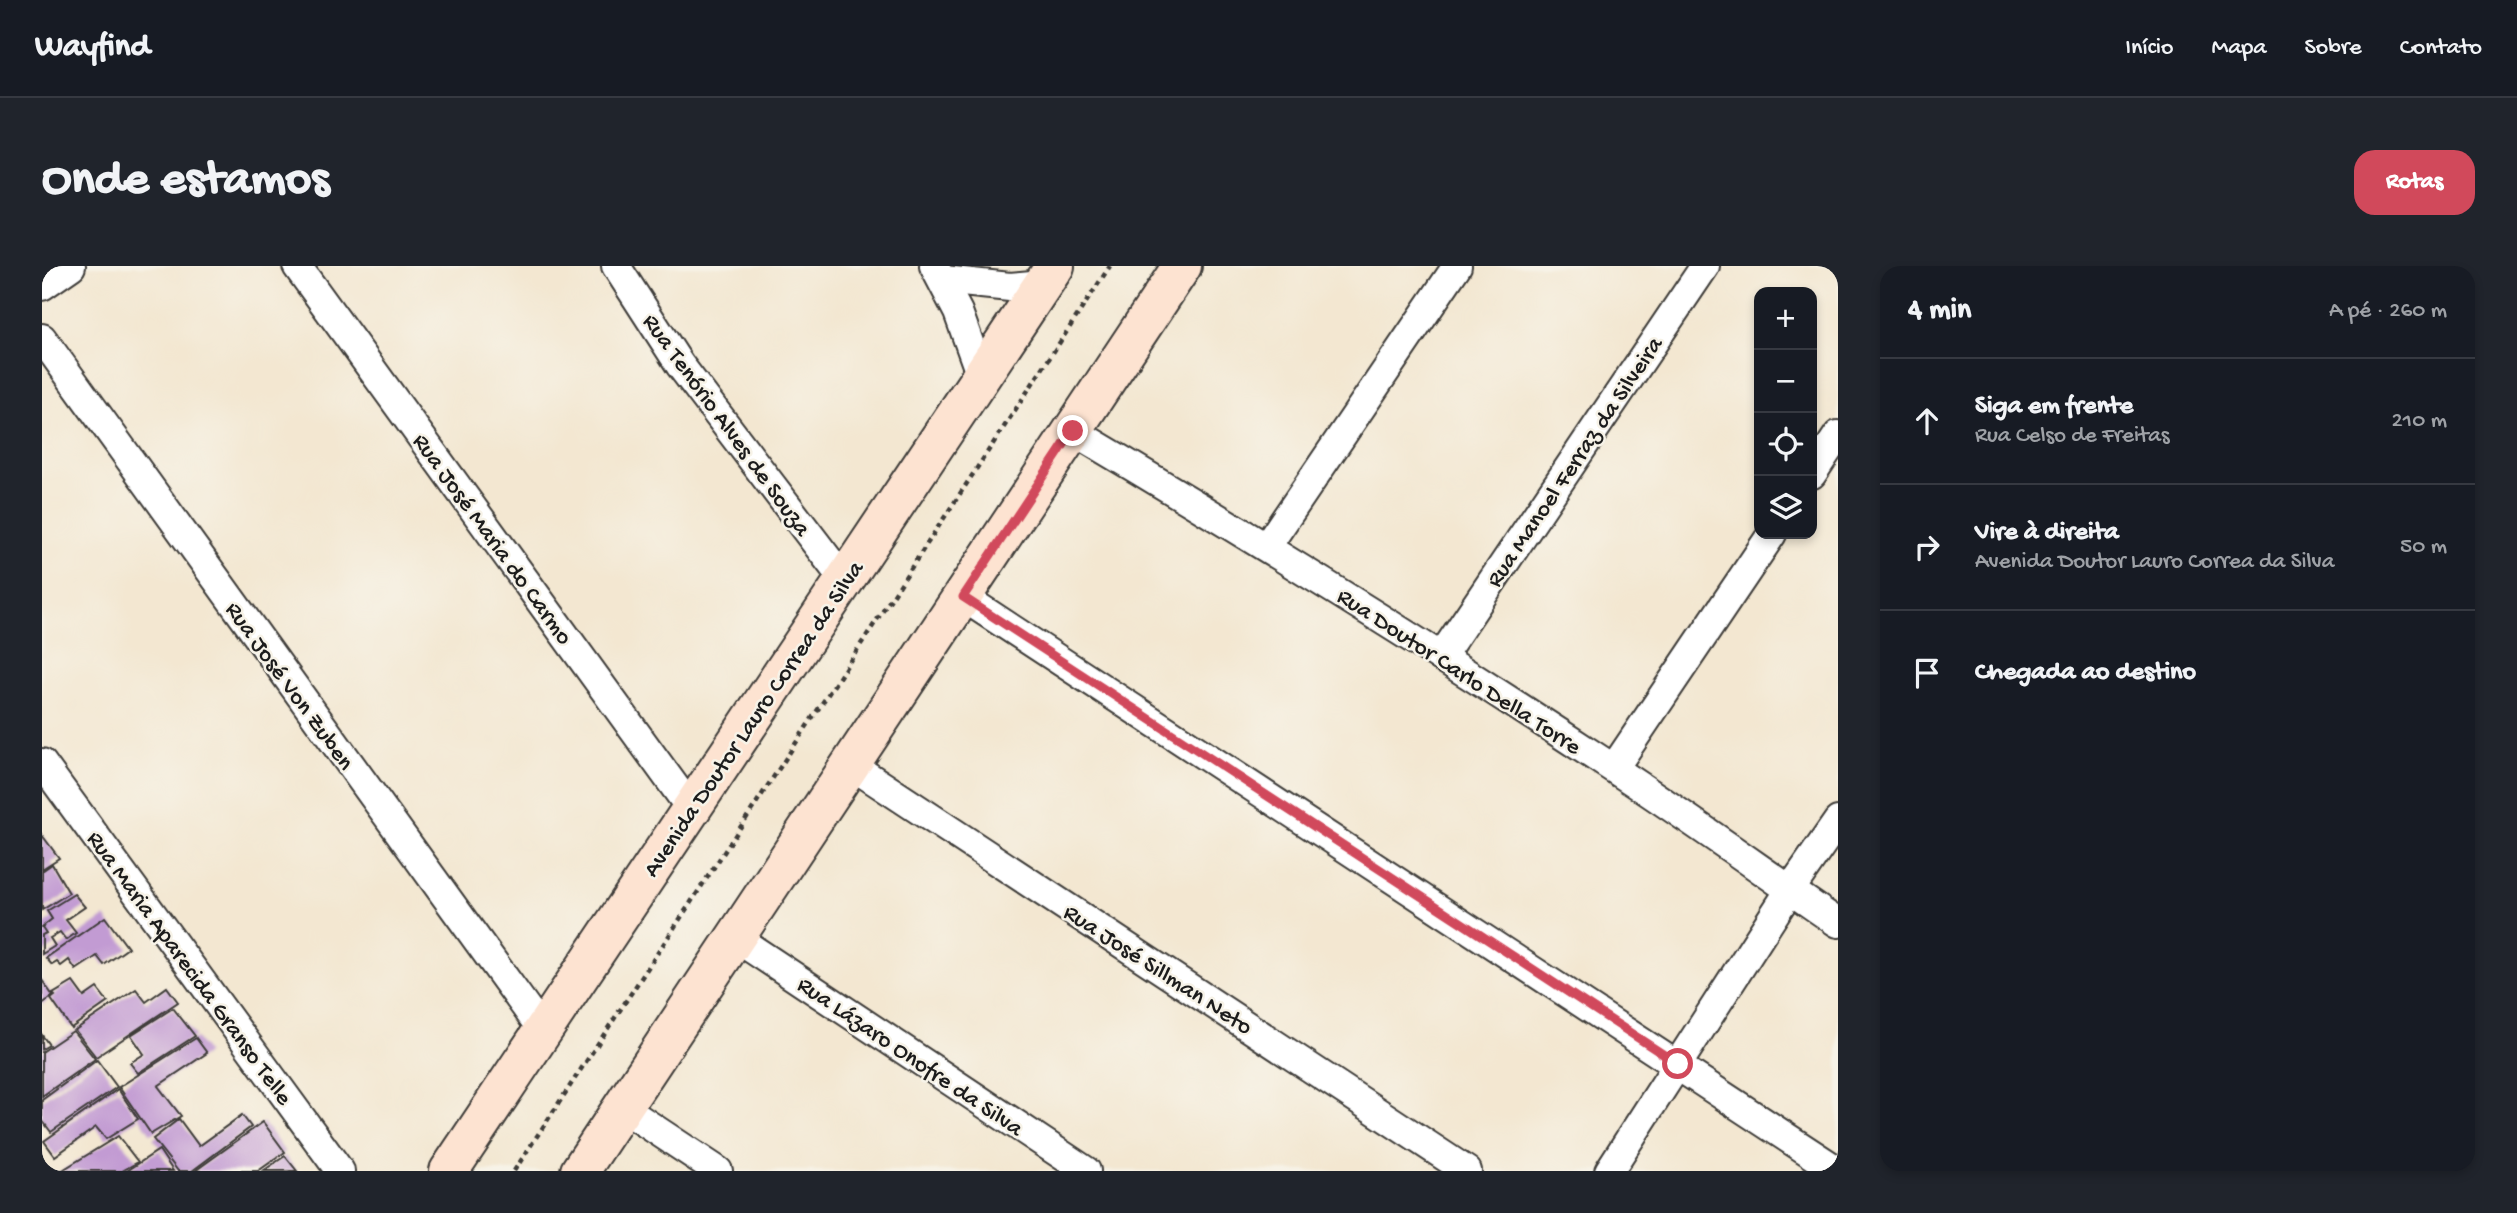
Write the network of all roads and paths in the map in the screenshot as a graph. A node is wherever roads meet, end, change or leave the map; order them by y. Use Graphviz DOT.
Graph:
graph roads {
  1 [pos="71,266"];
  2 [pos="297,266"];
  3 [pos="616,266"];
  4 [pos="1110,266"];
  5 [pos="1182,266"];
  6 [pos="1457,266"];
  7 [pos="1705,266"];
  8 [pos="939,273"];
  9 [pos="1049,275"];
  10 [pos="42,286"];
  11 [pos="42,338"];
  12 [pos="981,376"];
  13 [pos="1073,431"];
  14 [pos="1838,435"];
  15 [pos="1817,466"];
  16 [pos="1769,539"];
  17 [pos="1267,546"];
  18 [pos="844,580"];
  19 [pos="963,597"];
  20 [pos="1441,657"];
  21 [pos="42,763"];
  22 [pos="851,765"];
  23 [pos="1614,768"];
  24 [pos="691,809"];
  25 [pos="1838,821"];
  26 [pos="1790,890"];
  27 [pos="1838,923"];
  28 [pos="736,938"];
  29 [pos="542,1031"];
  30 [pos="1678,1064"];
  31 [pos="623,1108"];
  32 [pos="340,1171"];
  33 [pos="449,1171"];
  34 [pos="514,1171"];
  35 [pos="580,1171"];
  36 [pos="718,1171"];
  37 [pos="1086,1171"];
  38 [pos="1467,1171"];
  39 [pos="1609,1171"];
  40 [pos="1838,1171"];
  1 -- 10 [label="street"];
  2 -- 24 [label="street, Rua José Maria do Carmo"];
  3 -- 18 [label="street, Rua Tenório Alves de Souza"];
  4 -- 34 [label="path"];
  5 -- 13 [label="main road"];
  6 -- 17 [label="street"];
  7 -- 20 [label="street, Rua Manoel Ferraz da Silveira"];
  8 -- 9 [label="street"];
  8 -- 12 [label="street"];
  9 -- 12 [label="main road, Avenida Doutor Lauro Correa da Silva"];
  11 -- 29 [label="street, Rua José Von Zuben"];
  12 -- 18 [label="main road, Avenida Doutor Lauro Correa da Silva"];
  13 -- 17 [label="street, Rua Doutor Carlo Della Torre"];
  13 -- 19 [label="main road"];
  14 -- 15 [label="street"];
  16 -- 23 [label="street"];
  17 -- 20 [label="street, Rua Doutor Carlo Della Torre"];
  18 -- 24 [label="main road, Avenida Doutor Lauro Correa da Silva"];
  19 -- 22 [label="main road"];
  19 -- 30 [label="street"];
  20 -- 23 [label="street, Rua Doutor Carlo Della Torre"];
  21 -- 32 [label="street, Rua Maria Aparecida Granso Telle"];
  22 -- 28 [label="main road"];
  22 -- 38 [label="street, Rua José Sillman Neto"];
  23 -- 26 [label="street, Rua Doutor Carlo Della Torre"];
  24 -- 29 [label="main road, Avenida Doutor Lauro Correa da Silva"];
  25 -- 26 [label="street"];
  26 -- 27 [label="street, Rua Doutor Carlo Della Torre"];
  26 -- 30 [label="street"];
  28 -- 31 [label="main road"];
  28 -- 37 [label="street, Rua Lázaro Onofre da Silva"];
  29 -- 33 [label="main road, Avenida Doutor Lauro Correa da Silva"];
  30 -- 39 [label="street"];
  30 -- 40 [label="street"];
  31 -- 35 [label="main road"];
  31 -- 36 [label="street"];
}
